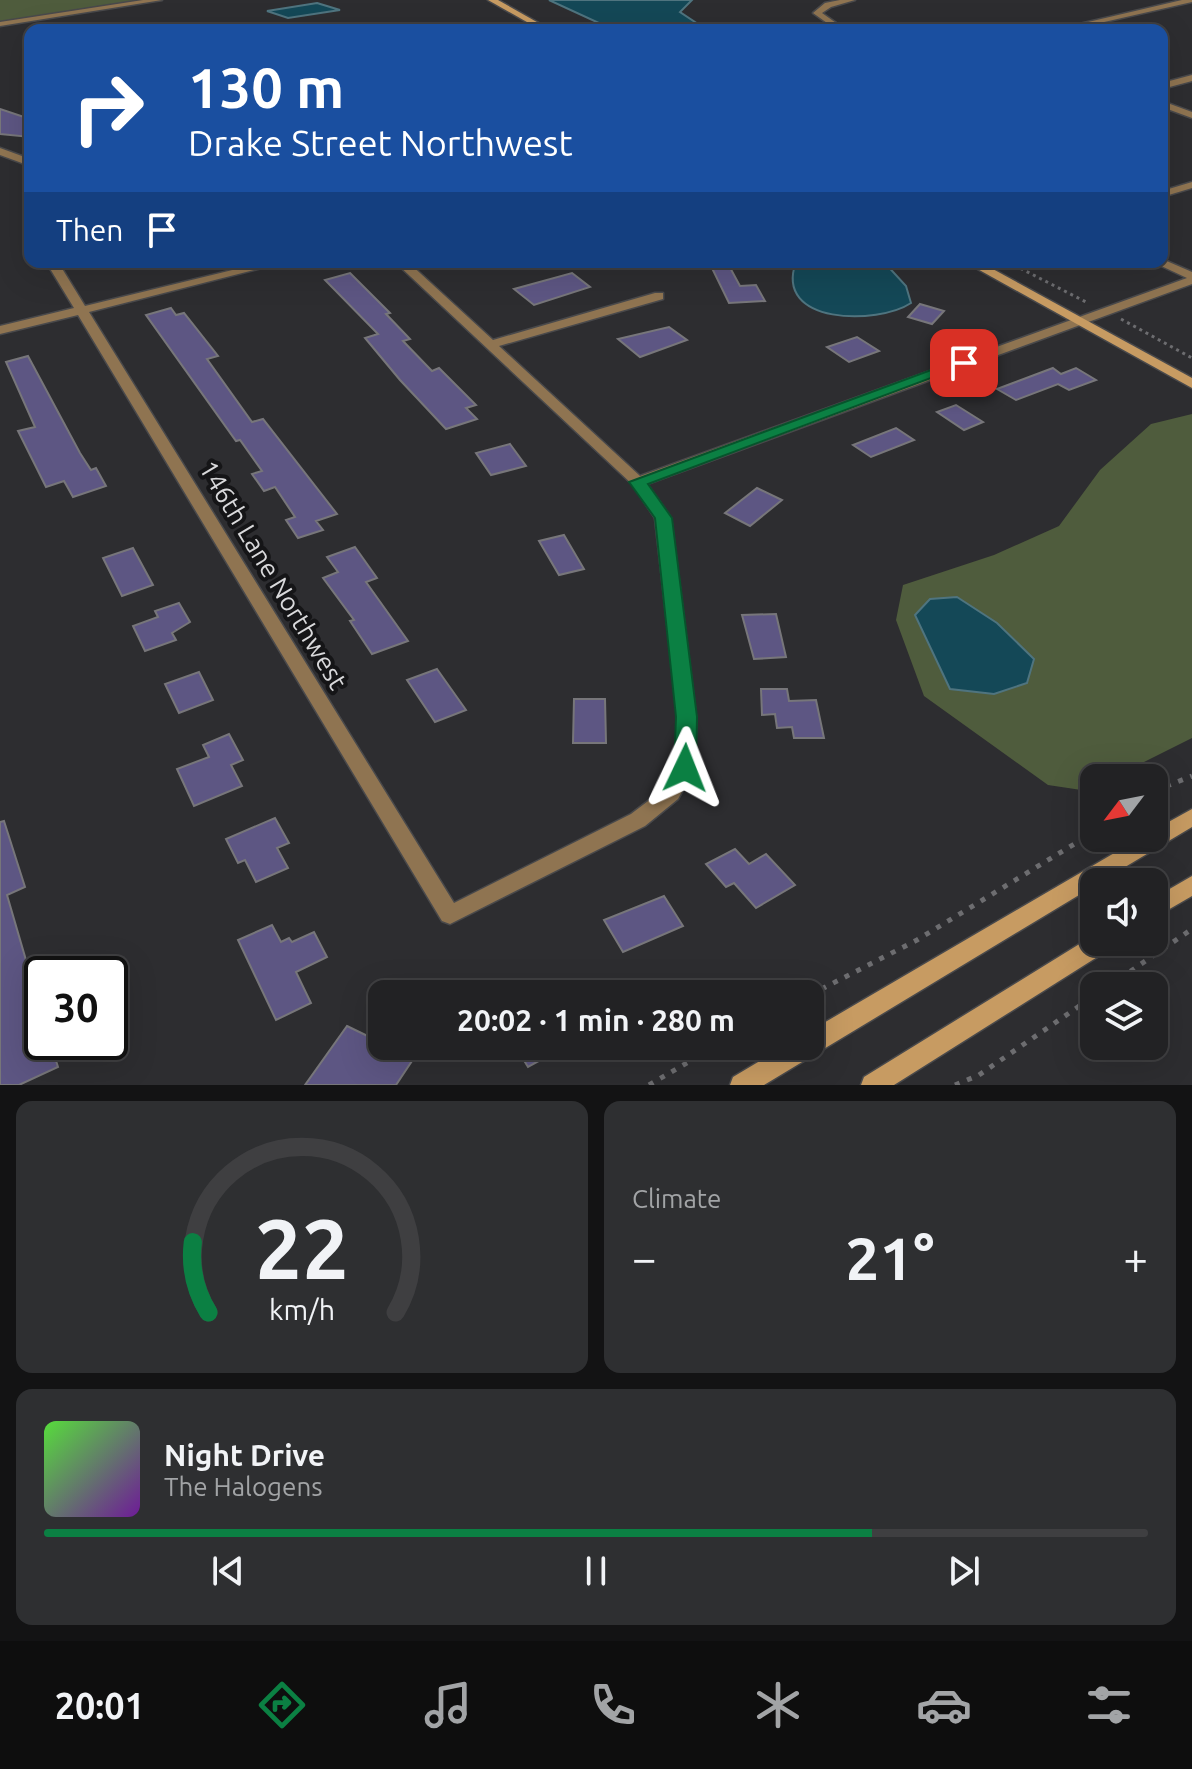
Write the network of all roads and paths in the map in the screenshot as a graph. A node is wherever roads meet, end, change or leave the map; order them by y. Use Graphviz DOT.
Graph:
graph roads {
  1 [pos="158,0"];
  2 [pos="492,0"];
  3 [pos="851,0"];
  4 [pos="1192,0"];
  5 [pos="0,24"];
  6 [pos="536,24"];
  7 [pos="833,24"];
  8 [pos="1085,24"];
  9 [pos="1192,78"];
  10 [pos="1168,84"];
  11 [pos="1168,106"];
  12 [pos="1192,115"];
  13 [pos="0,151"];
  14 [pos="24,161"];
  15 [pos="1192,185"];
  16 [pos="1168,192"];
  17 [pos="1168,266"];
  18 [pos="55,268"];
  19 [pos="254,268"];
  20 [pos="407,268"];
  21 [pos="982,268"];
  22 [pos="1020,268"];
  23 [pos="1192,278"];
  24 [pos="659,296"];
  25 [pos="1094,305"];
  26 [pos="78,310"];
  27 [pos="1117,318"];
  28 [pos="1079,321"];
  29 [pos="0,330"];
  30 [pos="490,345"];
  31 [pos="1192,358"];
  32 [pos="1192,384"];
  33 [pos="638,482"];
  34 [pos="1192,776"];
  35 [pos="1168,785"];
  36 [pos="1192,817"];
  37 [pos="1080,841"];
  38 [pos="1192,885"];
  39 [pos="1168,900"];
  40 [pos="1192,929"];
  41 [pos="1080,956"];
  42 [pos="1129,972"];
  43 [pos="824,988"];
  44 [pos="1080,1006"];
  45 [pos="824,1036"];
  46 [pos="692,1060"];
  47 [pos="783,1060"];
  48 [pos="649,1085"];
  49 [pos="742,1085"];
  50 [pos="873,1085"];
  51 [pos="955,1085"];
  1 -- 5 [label="street"];
  2 -- 6 [label="main road"];
  3 -- 7 [label="street"];
  4 -- 8 [label="street"];
  9 -- 10 [label="street"];
  11 -- 12 [label="street"];
  13 -- 14 [label="street"];
  15 -- 16 [label="street"];
  17 -- 23 [label="street"];
  18 -- 26 [label="street, 146th Lane Northwest"];
  19 -- 26 [label="street"];
  20 -- 30 [label="street"];
  21 -- 28 [label="main road"];
  22 -- 25 [label="path"];
  23 -- 28 [label="street"];
  24 -- 30 [label="street"];
  26 -- 29 [label="street"];
  26 -- 33 [label="street, 146th Lane Northwest"];
  27 -- 31 [label="path"];
  28 -- 32 [label="main road"];
  28 -- 33 [label="street"];
  30 -- 33 [label="street"];
  34 -- 35 [label="path"];
  36 -- 45 [label="main road"];
  37 -- 43 [label="path"];
  38 -- 39 [label="main road"];
  40 -- 42 [label="path"];
  41 -- 50 [label="main road"];
  44 -- 51 [label="path"];
  46 -- 48 [label="path"];
  47 -- 49 [label="main road"];
}
